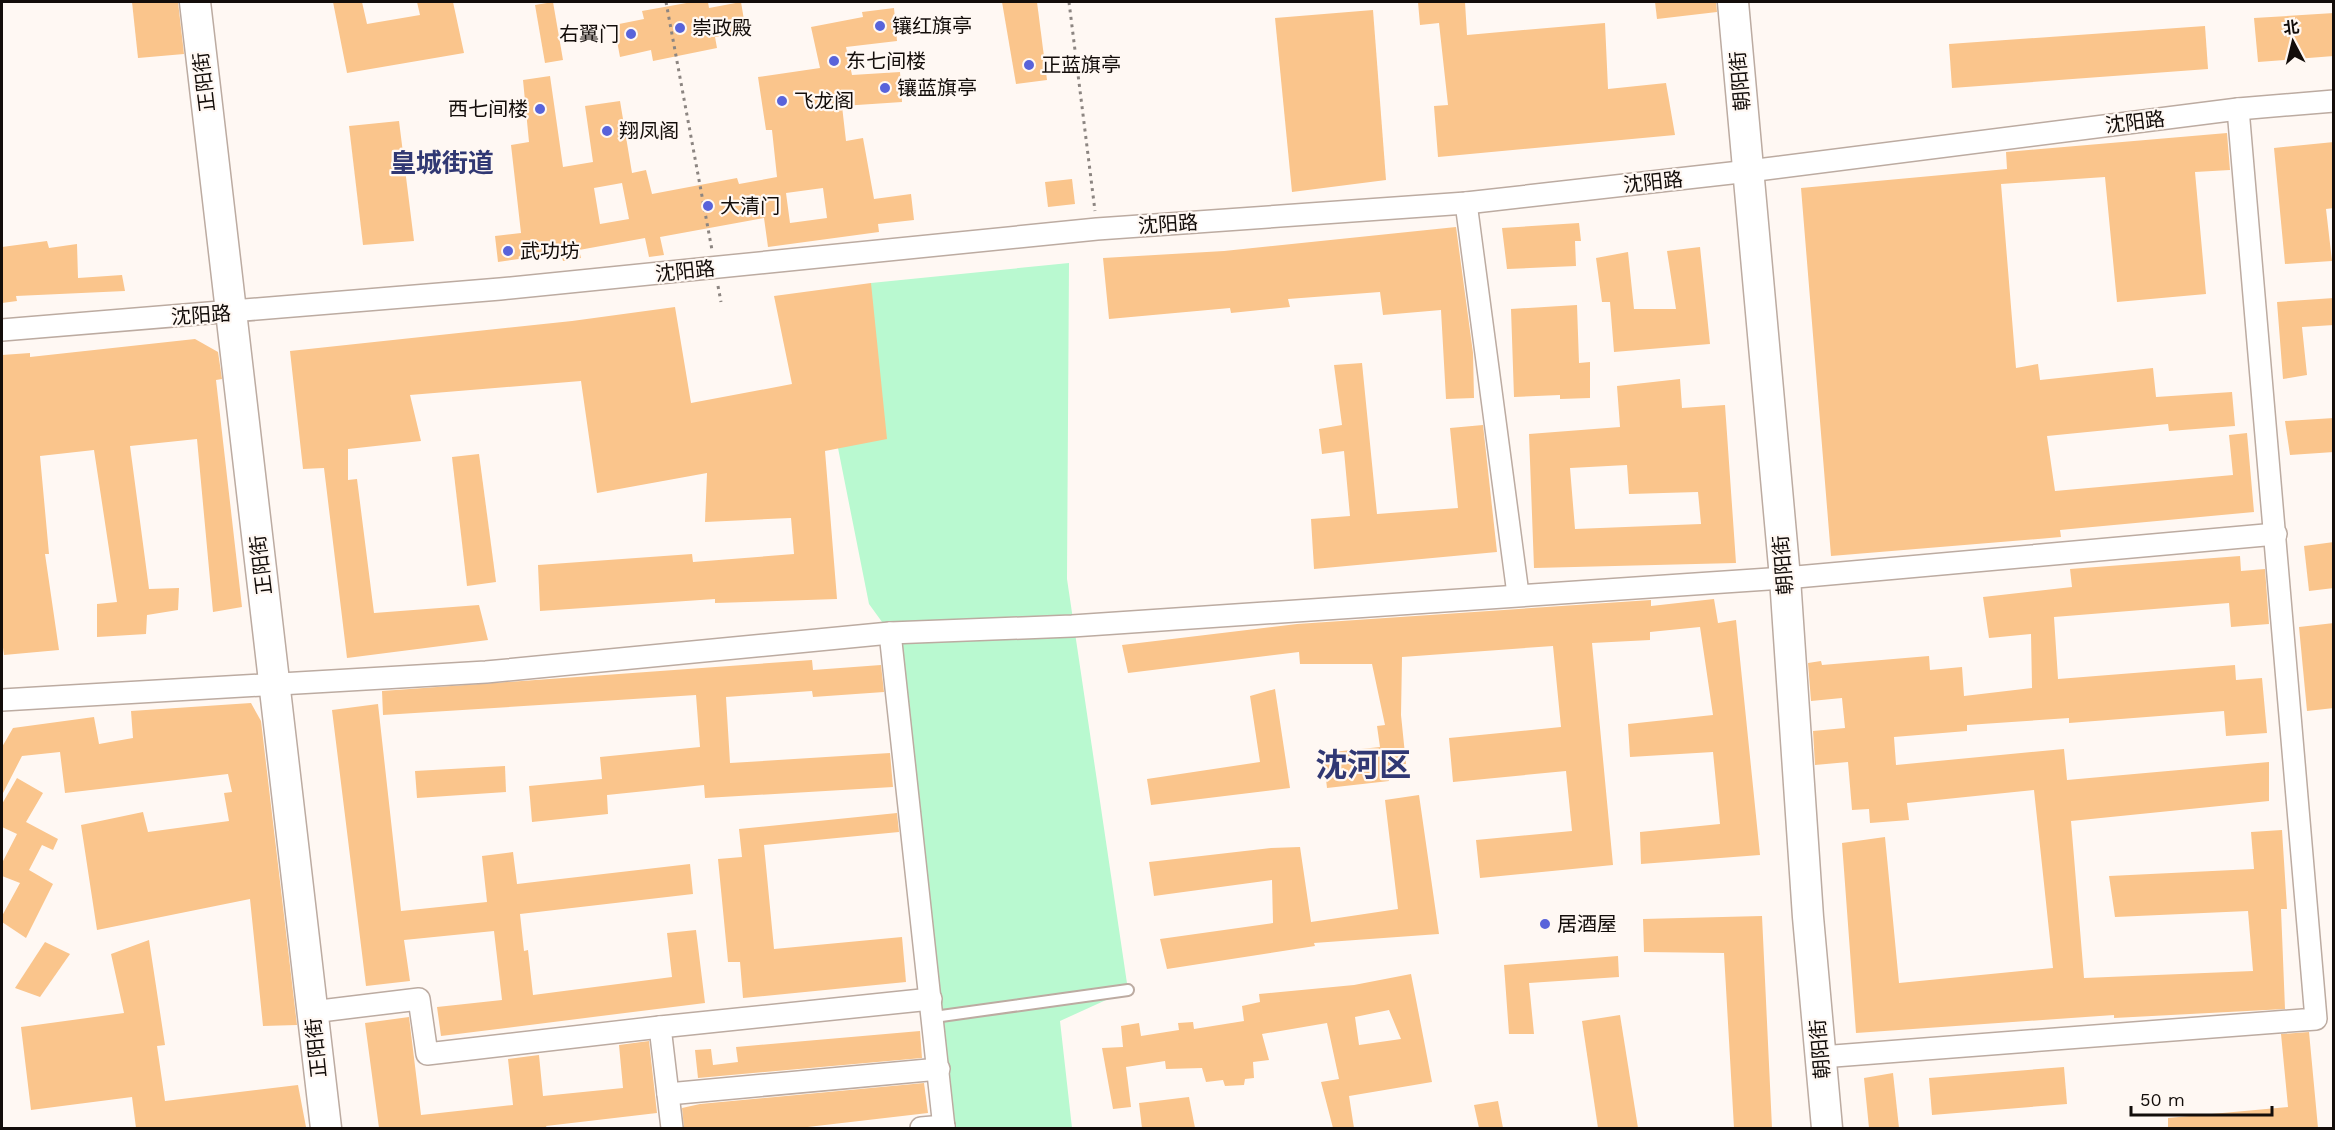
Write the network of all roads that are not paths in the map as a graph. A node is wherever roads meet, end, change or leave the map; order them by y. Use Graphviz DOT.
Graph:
graph roads {
  1 [pos="195,2"];
  2 [pos="1733,2"];
  3 [pos="2334,101"];
  4 [pos="2238,109"];
  5 [pos="1749,171"];
  6 [pos="1466,203"];
  7 [pos="231,313"];
  8 [pos="2,330"];
  9 [pos="2276,534"];
  10 [pos="1785,578"];
  11 [pos="1518,594"];
  12 [pos="890,633"];
  13 [pos="275,686"];
  14 [pos="2,700"];
  15 [pos="1128,990"];
  16 [pos="932,1008"];
  17 [pos="312,1012"];
  18 [pos="660,1027"];
  19 [pos="1821,1057"];
  20 [pos="939,1069"];
  21 [pos="668,1094"];
  22 [pos="944,1127"];
  23 [pos="326,1128"];
  24 [pos="672,1128"];
  25 [pos="921,1128"];
  26 [pos="1827,1128"];
  1 -- 7 [label="street, 正阳街"];
  2 -- 5 [label="street, 朝阳街"];
  3 -- 4 [label="street, 沈阳路"];
  4 -- 5 [label="street, 沈阳路"];
  4 -- 9 [label="street"];
  5 -- 6 [label="street, 沈阳路"];
  5 -- 10 [label="street, 朝阳街"];
  6 -- 7 [label="street, 沈阳路"];
  6 -- 11 [label="street"];
  7 -- 8 [label="street, 沈阳路"];
  7 -- 13 [label="street, 正阳街"];
  9 -- 10 [label="street"];
  9 -- 19 [label="street"];
  10 -- 11 [label="street"];
  10 -- 19 [label="street, 朝阳街"];
  11 -- 12 [label="street"];
  12 -- 13 [label="street"];
  12 -- 16 [label="street"];
  13 -- 14 [label="street"];
  13 -- 17 [label="street, 正阳街"];
  15 -- 16 [label="lane"];
  16 -- 18 [label="street"];
  16 -- 20 [label="street"];
  17 -- 18 [label="street"];
  17 -- 23 [label="street, 正阳街"];
  18 -- 21 [label="street"];
  19 -- 26 [label="street, 朝阳街"];
  20 -- 21 [label="street"];
  20 -- 22 [label="street"];
  21 -- 24 [label="street"];
  22 -- 25 [label="street"];
}
